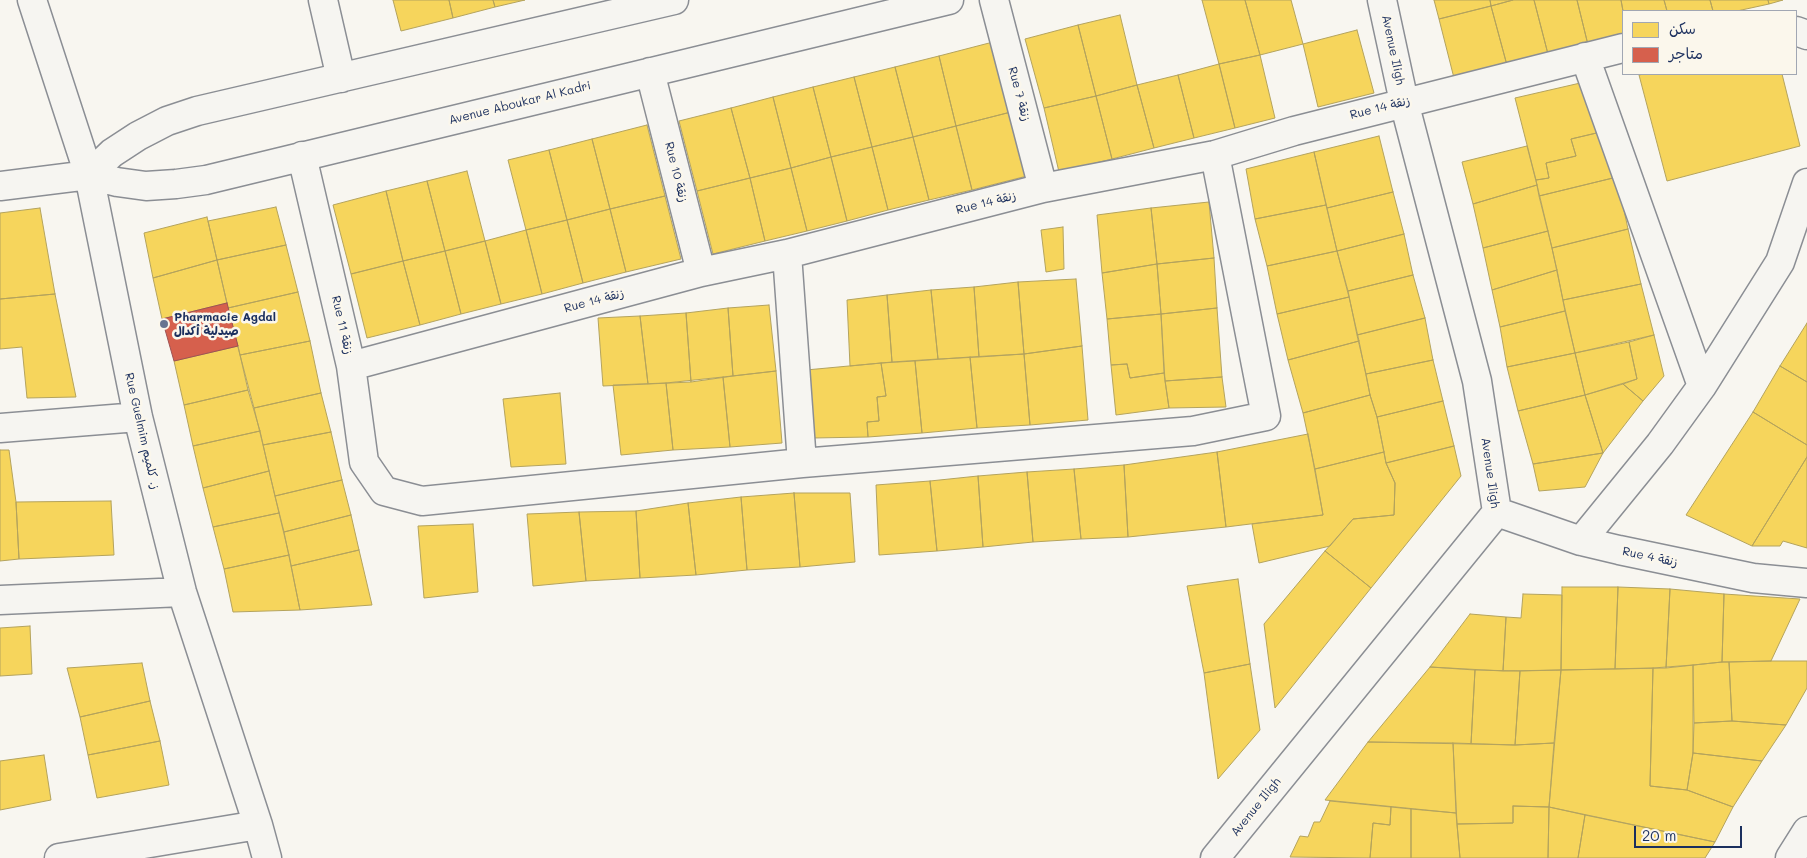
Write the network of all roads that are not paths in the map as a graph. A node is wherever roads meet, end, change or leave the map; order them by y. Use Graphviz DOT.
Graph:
graph roads {
  1 [pos="32,0"];
  2 [pos="323,0"];
  3 [pos="674,0"];
  4 [pos="949,0"];
  5 [pos="994,0"];
  6 [pos="1382,0"];
  7 [pos="1622,48"];
  8 [pos="1585,57"];
  9 [pos="650,72"];
  10 [pos="340,78"];
  11 [pos="1404,102"];
  12 [pos="1215,155"];
  13 [pos="302,156"];
  14 [pos="89,175"];
  15 [pos="1807,183"];
  16 [pos="0,186"];
  17 [pos="1043,188"];
  18 [pos="787,254"];
  19 [pos="701,272"];
  20 [pos="351,366"];
  21 [pos="1702,386"];
  22 [pos="138,417"];
  23 [pos="0,428"];
  24 [pos="802,463"];
  25 [pos="1497,512"];
  26 [pos="1581,541"];
  27 [pos="1807,582"];
  28 [pos="182,592"];
  29 [pos="0,600"];
  30 [pos="258,825"];
  31 [pos="1807,831"];
  32 [pos="59,858"];
  33 [pos="267,858"];
  34 [pos="1215,858"];
  35 [pos="1790,858"];
  1 -- 14 [label="street, Rue Guelmim ز. كلميم"];
  2 -- 10 [label="street"];
  3 -- 10 [label="street"];
  4 -- 9 [label="street, Avenue Aboukar Al Kadri"];
  5 -- 17 [label="street, Rue 7 زنقة"];
  6 -- 11 [label="street, Avenue Iligh"];
  7 -- 8 [label="street, Rue 14 زنقة"];
  8 -- 11 [label="street, Rue 14 زنقة"];
  8 -- 21 [label="street"];
  9 -- 13 [label="street, Avenue Aboukar Al Kadri"];
  9 -- 19 [label="street, Rue 10 زنقة"];
  10 -- 14 [label="street"];
  11 -- 12 [label="street, Rue 14 زنقة"];
  11 -- 25 [label="street, Avenue Iligh"];
  12 -- 17 [label="street, Rue 14 زنقة"];
  12 -- 24 [label="street"];
  13 -- 14 [label="street, Avenue Aboukar Al Kadri"];
  13 -- 20 [label="street, Rue 11 زنقة"];
  14 -- 16 [label="street, Avenue Aboukar Al Kadri"];
  14 -- 22 [label="street, Rue Guelmim ز. كلميم"];
  15 -- 21 [label="street"];
  17 -- 18 [label="street, Rue 14 زنقة"];
  18 -- 19 [label="street, Rue 14 زنقة"];
  18 -- 24 [label="street"];
  19 -- 20 [label="street, Rue 14 زنقة"];
  20 -- 24 [label="street, Rue 11 زنقة"];
  21 -- 26 [label="street"];
  22 -- 23 [label="street"];
  22 -- 28 [label="street, Rue Guelmim ز. كلميم"];
  25 -- 26 [label="street, Rue 4 زنقة"];
  25 -- 34 [label="street, Avenue Iligh"];
  26 -- 27 [label="street, Rue 4 زنقة"];
  28 -- 29 [label="street"];
  28 -- 30 [label="street, Rue Guelmim ز. كلميم"];
  30 -- 32 [label="street"];
  30 -- 33 [label="street, Rue Guelmim ز. كلميم"];
  31 -- 35 [label="street"];
}
